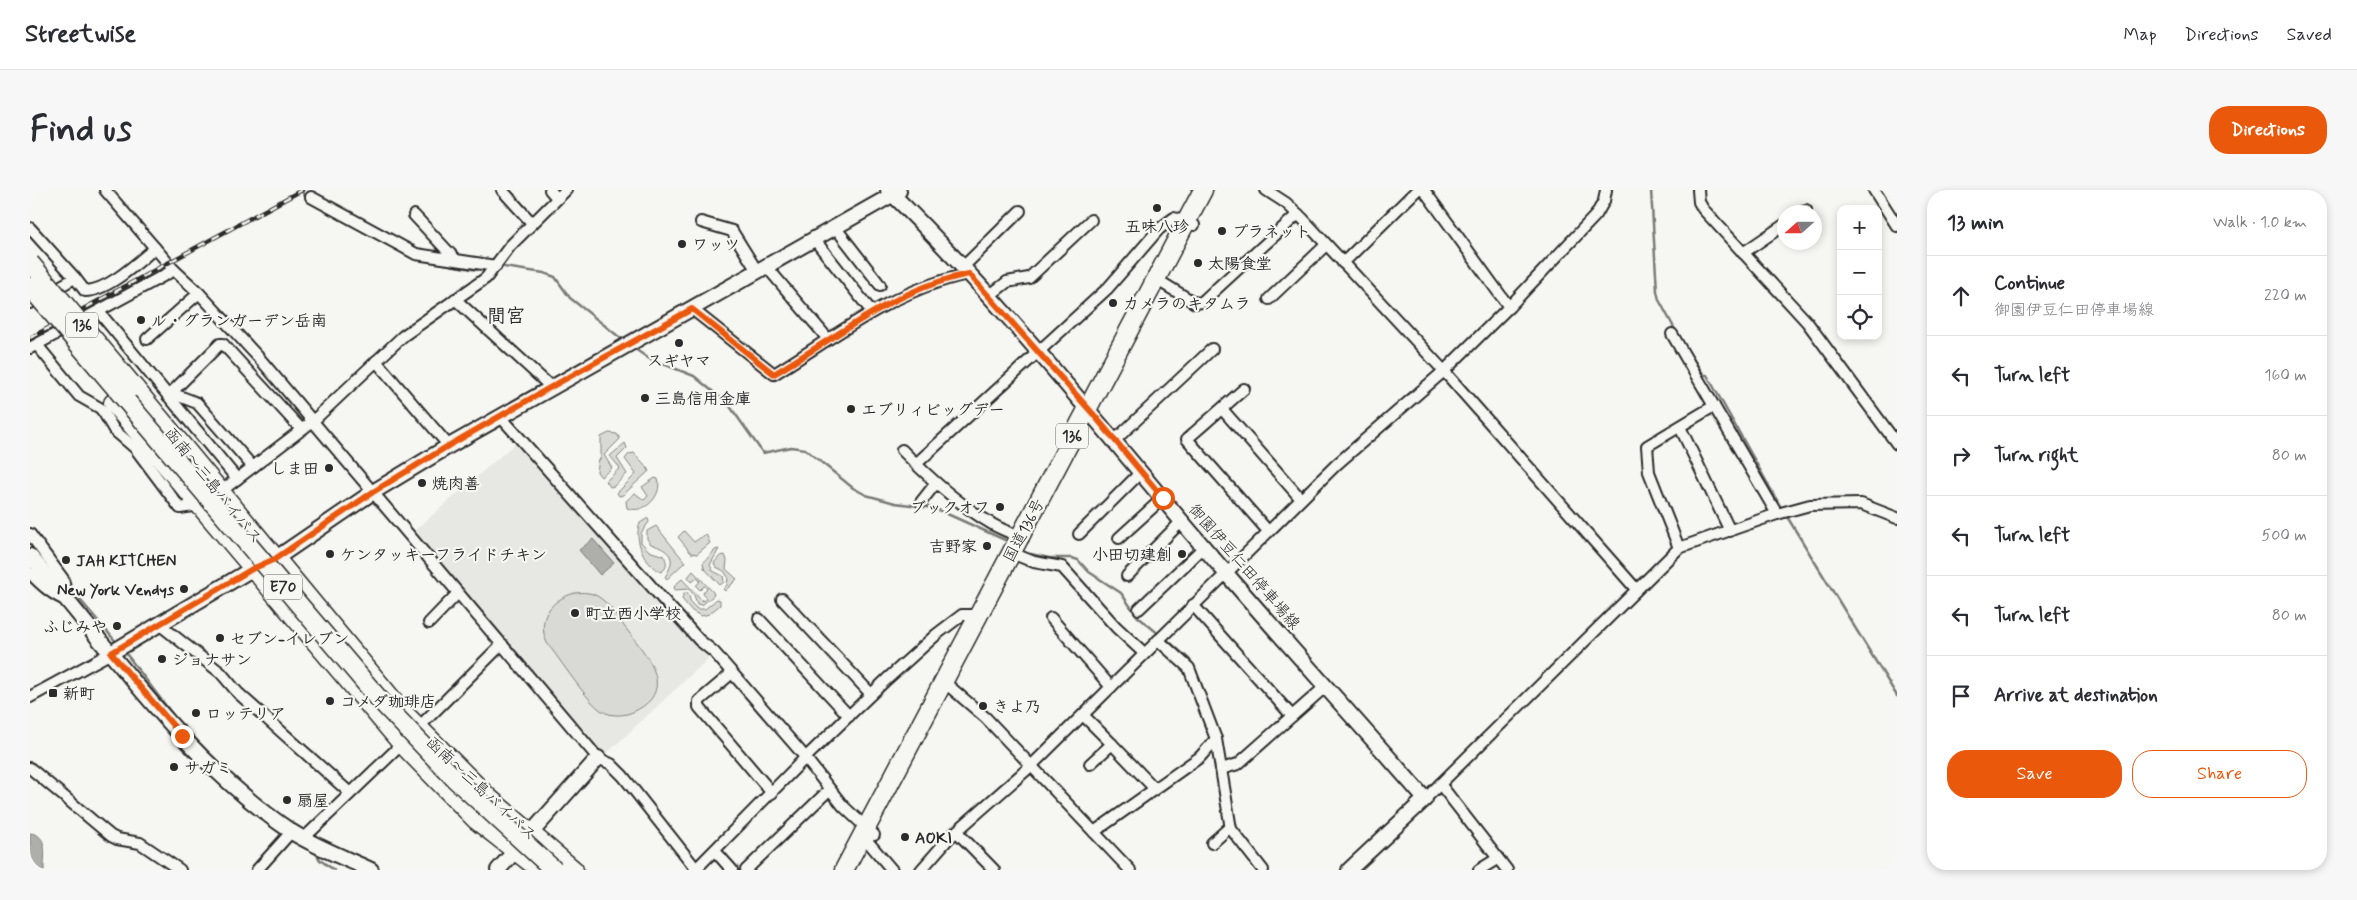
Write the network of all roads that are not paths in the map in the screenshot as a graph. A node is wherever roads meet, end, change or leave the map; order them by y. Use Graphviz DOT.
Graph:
graph roads {
  1 [pos="105,190"];
  2 [pos="502,190"];
  3 [pos="550,190"];
  4 [pos="566,190"];
  5 [pos="1203,190"];
  6 [pos="1212,190"];
  7 [pos="1266,190"];
  8 [pos="1417,190"];
  9 [pos="1424,190"];
  10 [pos="1606,190"];
  11 [pos="1698,190"];
  12 [pos="1874,190"];
  13 [pos="893,191"];
  14 [pos="311,197"];
  15 [pos="557,198"];
  16 [pos="1020,211"];
  17 [pos="1298,214"];
  18 [pos="414,215"];
  19 [pos="1091,220"];
  20 [pos="701,222"];
  21 [pos="532,223"];
  22 [pos="1190,223"];
  23 [pos="1897,226"];
  24 [pos="835,227"];
  25 [pos="30,228"];
  26 [pos="1777,230"];
  27 [pos="814,239"];
  28 [pos="1326,245"];
  29 [pos="155,248"];
  30 [pos="1743,253"];
  31 [pos="456,260"];
  32 [pos="30,263"];
  33 [pos="1343,263"];
  34 [pos="496,266"];
  35 [pos="762,269"];
  36 [pos="174,270"];
  37 [pos="966,270"];
  38 [pos="75,278"];
  39 [pos="1164,284"];
  40 [pos="880,286"];
  41 [pos="30,287"];
  42 [pos="199,293"];
  43 [pos="989,296"];
  44 [pos="455,299"];
  45 [pos="1269,299"];
  46 [pos="30,304"];
  47 [pos="1509,307"];
  48 [pos="692,309"];
  49 [pos="99,312"];
  50 [pos="872,312"];
  51 [pos="1672,334"];
  52 [pos="147,339"];
  53 [pos="828,339"];
  54 [pos="33,347"];
  55 [pos="1212,349"];
  56 [pos="1038,351"];
  57 [pos="376,361"];
  58 [pos="1444,371"];
  59 [pos="551,387"];
  60 [pos="1244,389"];
  61 [pos="170,398"];
  62 [pos="1714,406"];
  63 [pos="1222,409"];
  64 [pos="1091,411"];
  65 [pos="500,416"];
  66 [pos="313,421"];
  67 [pos="1680,426"];
  68 [pos="301,430"];
  69 [pos="1114,440"];
  70 [pos="1897,444"];
  71 [pos="448,446"];
  72 [pos="902,450"];
  73 [pos="916,464"];
  74 [pos="253,467"];
  75 [pos="1142,472"];
  76 [pos="237,479"];
  77 [pos="936,483"];
  78 [pos="220,492"];
  79 [pos="373,492"];
  80 [pos="1163,498"];
  81 [pos="1301,499"];
  82 [pos="921,502"];
  83 [pos="200,505"];
  84 [pos="1777,514"];
  85 [pos="1897,518"];
  86 [pos="1182,521"];
  87 [pos="1268,531"];
  88 [pos="1730,531"];
  89 [pos="30,534"];
  90 [pos="1079,534"];
  91 [pos="1023,538"];
  92 [pos="1119,538"];
  93 [pos="1204,548"];
  94 [pos="1679,548"];
  95 [pos="30,556"];
  96 [pos="1018,556"];
  97 [pos="275,559"];
  98 [pos="252,569"];
  99 [pos="1225,572"];
  100 [pos="30,573"];
  101 [pos="1127,576"];
  102 [pos="1636,589"];
  103 [pos="458,593"];
  104 [pos="782,599"];
  105 [pos="68,601"];
  106 [pos="1193,606"];
  107 [pos="1139,609"];
  108 [pos="983,616"];
  109 [pos="1051,618"];
  110 [pos="759,619"];
  111 [pos="429,623"];
  112 [pos="159,624"];
  113 [pos="1158,640"];
  114 [pos="502,644"];
  115 [pos="111,653"];
  116 [pos="1144,653"];
  117 [pos="732,673"];
  118 [pos="1111,686"];
  119 [pos="1326,686"];
  120 [pos="950,687"];
  121 [pos="871,694"];
  122 [pos="30,697"];
  123 [pos="1083,715"];
  124 [pos="849,716"];
  125 [pos="1292,716"];
  126 [pos="418,728"];
  127 [pos="1216,739"];
  128 [pos="402,744"];
  129 [pos="1112,744"];
  130 [pos="598,758"];
  131 [pos="804,759"];
  132 [pos="1090,764"];
  133 [pos="1032,765"];
  134 [pos="1221,769"];
  135 [pos="31,771"];
  136 [pos="1440,784"];
  137 [pos="1155,789"];
  138 [pos="829,790"];
  139 [pos="350,793"];
  140 [pos="772,793"];
  141 [pos="1425,799"];
  142 [pos="1230,827"];
  143 [pos="957,832"];
  144 [pos="1094,832"];
  145 [pos="529,834"];
  146 [pos="298,835"];
  147 [pos="870,836"];
  148 [pos="1212,843"];
  149 [pos="517,850"];
  150 [pos="715,851"];
  151 [pos="1497,859"];
  152 [pos="180,870"];
  153 [pos="257,870"];
  154 [pos="370,870"];
  155 [pos="498,870"];
  156 [pos="540,870"];
  157 [pos="554,870"];
  158 [pos="574,870"];
  159 [pos="696,870"];
  160 [pos="732,870"];
  161 [pos="746,870"];
  162 [pos="844,870"];
  163 [pos="854,870"];
  164 [pos="892,870"];
  165 [pos="921,870"];
  166 [pos="994,870"];
  167 [pos="1130,870"];
  168 [pos="1263,870"];
  169 [pos="1349,870"];
  170 [pos="1479,870"];
  171 [pos="1507,870"];
  1 -- 29 [label="street"];
  2 -- 21 [label="street"];
  3 -- 15 [label="street"];
  4 -- 15 [label="street"];
  5 -- 22 [label="highway, 国道136号 / 136"];
  6 -- 22 [label="highway, 国道136号 / 136"];
  7 -- 17 [label="street"];
  8 -- 33 [label="street"];
  9 -- 47 [label="street"];
  10 -- 47 [label="street"];
  11 -- 30 [label="street"];
  12 -- 23 [label="street"];
  13 -- 24 [label="street"];
  13 -- 37 [label="street, 御園伊豆仁田停車場線"];
  14 -- 31 [label="street"];
  15 -- 21 [label="street"];
  16 -- 37 [label="street"];
  17 -- 28 [label="street"];
  17 -- 39 [label="street"];
  18 -- 31 [label="street"];
  19 -- 43 [label="street"];
  20 -- 35 [label="street"];
  21 -- 34 [label="street"];
  22 -- 39 [label="highway, 国道136号 / 136"];
  22 -- 56 [label="street"];
  22 -- 64 [label="highway, 国道136号 / 136"];
  24 -- 27 [label="street"];
  24 -- 40 [label="street"];
  25 -- 38 [label="street"];
  26 -- 30 [label="street"];
  27 -- 35 [label="street"];
  27 -- 50 [label="street"];
  28 -- 33 [label="street"];
  28 -- 45 [label="street"];
  29 -- 36 [label="street"];
  29 -- 38 [label="street"];
  30 -- 70 [label="street"];
  31 -- 34 [label="street"];
  32 -- 78 [label="highway, 函南～三島バイパス / 136, bridge"];
  33 -- 58 [label="street"];
  34 -- 44 [label="street"];
  35 -- 48 [label="street"];
  35 -- 53 [label="street"];
  36 -- 42 [label="street"];
  36 -- 49 [label="street"];
  37 -- 43 [label="street, 御園伊豆仁田停車場線"];
  37 -- 50 [label="street"];
  38 -- 46 [label="street"];
  39 -- 64 [label="highway, 国道136号 / 136"];
  41 -- 157 [label="highway, E70, bridge"];
  42 -- 52 [label="street"];
  42 -- 66 [label="street"];
  43 -- 56 [label="street, 御園伊豆仁田停車場線"];
  44 -- 57 [label="street"];
  44 -- 59 [label="street"];
  46 -- 83 [label="highway, 函南～三島バイパス / 136"];
  47 -- 58 [label="street"];
  48 -- 53 [label="street"];
  48 -- 59 [label="street"];
  49 -- 54 [label="street"];
  49 -- 61 [label="street"];
  50 -- 53 [label="street"];
  51 -- 62 [label="street"];
  54 -- 83 [label="street"];
  55 -- 69 [label="street"];
  56 -- 64 [label="street, 御園伊豆仁田停車場線"];
  56 -- 73 [label="street"];
  57 -- 66 [label="street"];
  57 -- 71 [label="street"];
  58 -- 81 [label="street"];
  58 -- 102 [label="street"];
  59 -- 65 [label="street"];
  60 -- 63 [label="street"];
  61 -- 68 [label="street"];
  61 -- 74 [label="street"];
  61 -- 76 [label="street"];
  62 -- 67 [label="street"];
  62 -- 84 [label="street"];
  63 -- 81 [label="street"];
  63 -- 87 [label="street"];
  64 -- 69 [label="street, 御園伊豆仁田停車場線"];
  64 -- 91 [label="highway, 国道136号 / 136"];
  65 -- 71 [label="street"];
  65 -- 117 [label="street"];
  66 -- 68 [label="street"];
  66 -- 79 [label="street"];
  67 -- 88 [label="street"];
  67 -- 94 [label="street"];
  68 -- 74 [label="street"];
  69 -- 75 [label="street, 御園伊豆仁田停車場線"];
  71 -- 79 [label="street"];
  72 -- 73 [label="street"];
  73 -- 77 [label="street"];
  74 -- 76 [label="street"];
  75 -- 80 [label="street, 御園伊豆仁田停車場線"];
  75 -- 90 [label="street"];
  76 -- 78 [label="street"];
  77 -- 82 [label="street"];
  77 -- 91 [label="street"];
  78 -- 97 [label="highway, 函南～三島バイパス / 136"];
  79 -- 97 [label="street"];
  79 -- 103 [label="street"];
  80 -- 86 [label="street, 御園伊豆仁田停車場線"];
  80 -- 92 [label="street"];
  81 -- 87 [label="street"];
  83 -- 98 [label="highway, 函南～三島バイパス / 136"];
  84 -- 85 [label="street"];
  84 -- 88 [label="street"];
  86 -- 93 [label="street, 御園伊豆仁田停車場線"];
  86 -- 101 [label="street"];
  87 -- 99 [label="street"];
  88 -- 94 [label="street"];
  89 -- 105 [label="street"];
  91 -- 96 [label="highway, 国道136号 / 136"];
  91 -- 108 [label="highway, 国道136号 / 136"];
  93 -- 99 [label="street, 御園伊豆仁田停車場線"];
  93 -- 107 [label="street"];
  94 -- 102 [label="street"];
  95 -- 105 [label="street"];
  96 -- 108 [label="highway, 国道136号 / 136"];
  96 -- 116 [label="street"];
  97 -- 98 [label="street"];
  97 -- 126 [label="highway, 函南～三島バイパス / 136"];
  98 -- 112 [label="street"];
  98 -- 128 [label="highway, 函南～三島バイパス / 136"];
  99 -- 106 [label="street"];
  99 -- 119 [label="street, 御園伊豆仁田停車場線"];
  100 -- 105 [label="street"];
  102 -- 136 [label="street"];
  103 -- 111 [label="street"];
  103 -- 114 [label="street"];
  104 -- 121 [label="street"];
  105 -- 115 [label="street"];
  106 -- 113 [label="street"];
  106 -- 125 [label="street"];
  108 -- 120 [label="highway, 国道136号 / 136"];
  108 -- 121 [label="street"];
  108 -- 147 [label="highway, 国道136号 / 136"];
  109 -- 118 [label="street"];
  110 -- 124 [label="street"];
  112 -- 115 [label="street"];
  112 -- 139 [label="street"];
  113 -- 116 [label="street"];
  113 -- 127 [label="street"];
  114 -- 126 [label="street"];
  114 -- 130 [label="street"];
  115 -- 122 [label="street"];
  115 -- 146 [label="street"];
  116 -- 118 [label="street"];
  117 -- 131 [label="street"];
  117 -- 140 [label="street"];
  118 -- 123 [label="street"];
  119 -- 125 [label="street"];
  119 -- 141 [label="street, 御園伊豆仁田停車場線"];
  120 -- 133 [label="street"];
  120 -- 147 [label="highway, 国道136号 / 136"];
  121 -- 124 [label="street"];
  123 -- 129 [label="street"];
  123 -- 133 [label="street"];
  124 -- 131 [label="street"];
  125 -- 134 [label="street"];
  126 -- 145 [label="highway, 函南～三島バイパス / 136"];
  127 -- 134 [label="street"];
  127 -- 137 [label="street"];
  128 -- 139 [label="street"];
  128 -- 149 [label="highway, 函南～三島バイパス / 136"];
  129 -- 132 [label="street"];
  129 -- 137 [label="street"];
  130 -- 145 [label="street"];
  130 -- 159 [label="street"];
  131 -- 138 [label="street"];
  131 -- 140 [label="street"];
  133 -- 143 [label="street"];
  133 -- 144 [label="street"];
  134 -- 142 [label="street"];
  135 -- 152 [label="street"];
  136 -- 141 [label="street"];
  136 -- 151 [label="street"];
  137 -- 144 [label="street"];
  138 -- 147 [label="street"];
  138 -- 161 [label="street"];
  139 -- 146 [label="street"];
  140 -- 150 [label="street"];
  141 -- 169 [label="street"];
  142 -- 148 [label="street"];
  142 -- 168 [label="street"];
  143 -- 165 [label="street"];
  143 -- 166 [label="street"];
  144 -- 167 [label="street"];
  145 -- 149 [label="street"];
  145 -- 158 [label="highway, 函南～三島バイパス / 136"];
  146 -- 153 [label="street"];
  146 -- 154 [label="street"];
  147 -- 162 [label="highway, 国道136号 / 136"];
  147 -- 163 [label="highway, 国道136号 / 136"];
  147 -- 164 [label="street"];
  149 -- 155 [label="street"];
  149 -- 156 [label="highway, 函南～三島バイパス / 136"];
  150 -- 159 [label="street"];
  150 -- 160 [label="street"];
  151 -- 170 [label="street"];
  151 -- 171 [label="street"];
}
